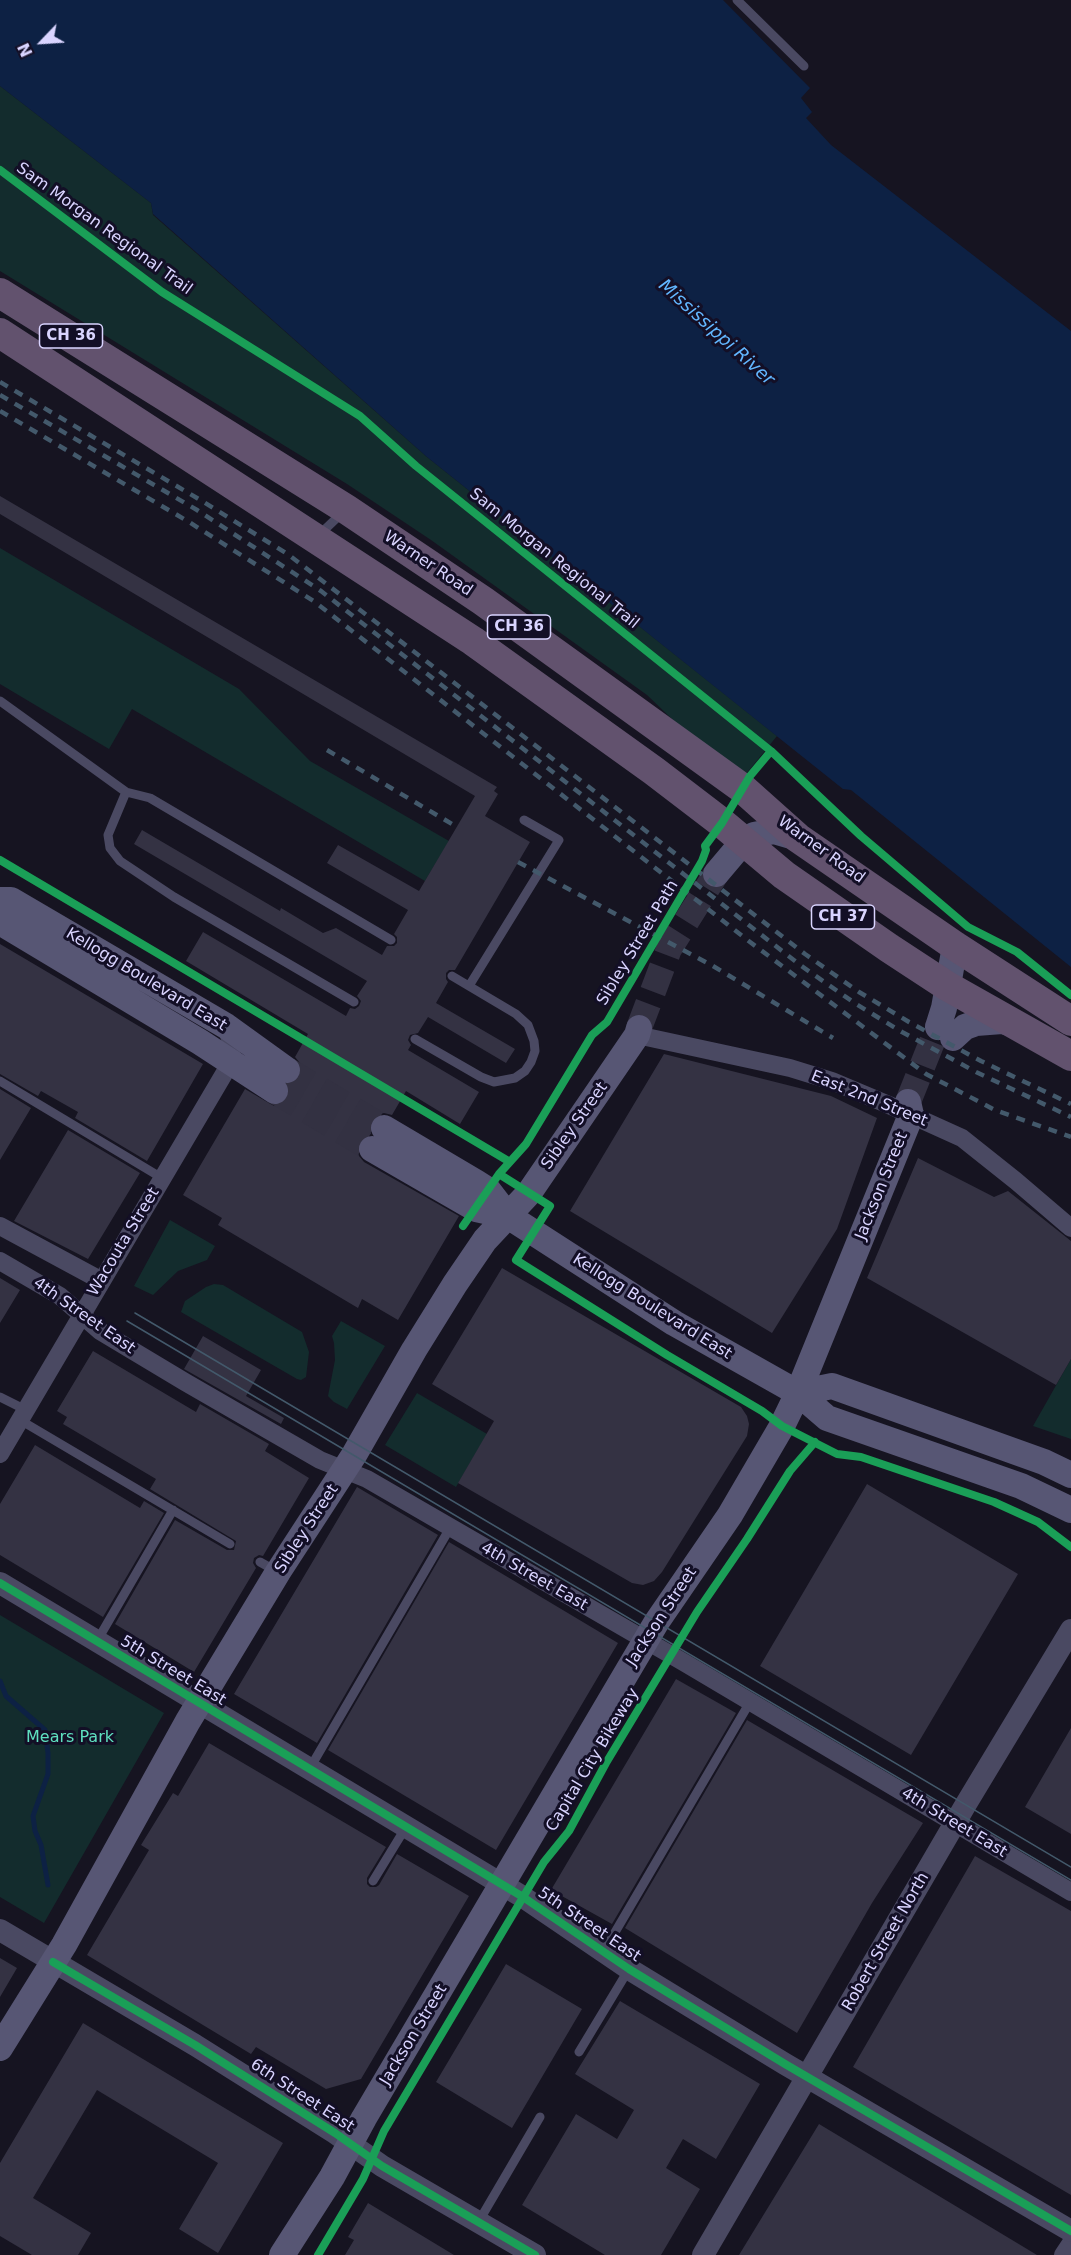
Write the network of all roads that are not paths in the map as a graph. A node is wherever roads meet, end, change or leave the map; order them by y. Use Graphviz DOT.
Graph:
graph roads {
  1 [pos="737,0"];
  2 [pos="804,66"];
  3 [pos="0,293"];
  4 [pos="0,333"];
  5 [pos="132,395"];
  6 [pos="346,509"];
  7 [pos="316,538"];
  8 [pos="0,701"];
  9 [pos="126,792"];
  10 [pos="524,820"];
  11 [pos="798,838"];
  12 [pos="742,842"];
  13 [pos="716,874"];
  14 [pos="0,900"];
  15 [pos="0,922"];
  16 [pos="391,940"];
  17 [pos="956,946"];
  18 [pos="452,976"];
  19 [pos="469,986"];
  20 [pos="947,986"];
  21 [pos="354,1002"];
  22 [pos="1071,1021"];
  23 [pos="226,1026"];
  24 [pos="1021,1027"];
  25 [pos="638,1031"];
  26 [pos="415,1039"];
  27 [pos="1071,1056"];
  28 [pos="231,1062"];
  29 [pos="0,1081"];
  30 [pos="914,1108"];
  31 [pos="378,1139"];
  32 [pos="162,1178"];
  33 [pos="508,1216"];
  34 [pos="0,1227"];
  35 [pos="1071,1228"];
  36 [pos="0,1261"];
  37 [pos="102,1281"];
  38 [pos="82,1314"];
  39 [pos="798,1393"];
  40 [pos="0,1397"];
  41 [pos="23,1415"];
  42 [pos="0,1455"];
  43 [pos="346,1469"];
  44 [pos="1071,1475"];
  45 [pos="173,1510"];
  46 [pos="1071,1510"];
  47 [pos="450,1528"];
  48 [pos="230,1544"];
  49 [pos="0,1583"];
  50 [pos="1071,1630"];
  51 [pos="97,1641"];
  52 [pos="645,1641"];
  53 [pos="750,1702"];
  54 [pos="200,1703"];
  55 [pos="310,1768"];
  56 [pos="956,1823"];
  57 [pos="406,1827"];
  58 [pos="373,1881"];
  59 [pos="503,1885"];
  60 [pos="1071,1892"];
  61 [pos="0,1930"];
  62 [pos="604,1951"];
  63 [pos="53,1962"];
  64 [pos="629,1969"];
  65 [pos="0,2048"];
  66 [pos="579,2052"];
  67 [pos="807,2077"];
  68 [pos="540,2117"];
  69 [pos="351,2144"];
  70 [pos="478,2222"];
  71 [pos="1071,2231"];
  72 [pos="1071,2243"];
  73 [pos="282,2255"];
  74 [pos="535,2255"];
  75 [pos="703,2255"];
  76 [pos="1063,2255"];
  1 -- 2 [label="lane"];
  3 -- 5 [label="highway, Warner Road / CH 36"];
  4 -- 5 [label="highway, Warner Road / CH 36"];
  5 -- 6 [label="highway, Warner Road / CH 36"];
  5 -- 7 [label="highway, Warner Road / CH 36"];
  6 -- 7 [label="lane"];
  6 -- 11 [label="highway, Warner Road / CH 36"];
  7 -- 12 [label="highway, Warner Road / CH 36"];
  8 -- 9 [label="lane"];
  9 -- 16 [label="lane"];
  9 -- 21 [label="lane"];
  10 -- 19 [label="lane"];
  11 -- 12 [label="main road"];
  11 -- 17 [label="highway, Warner Road / CH 37"];
  12 -- 13 [label="main road"];
  12 -- 20 [label="highway, Warner Road / CH 37"];
  14 -- 23 [label="main road, Kellogg Boulevard East"];
  15 -- 28 [label="main road, Kellogg Boulevard East"];
  17 -- 20 [label="main road"];
  17 -- 22 [label="highway, CH 37"];
  18 -- 19 [label="lane"];
  19 -- 26 [label="lane"];
  20 -- 24 [label="highway, CH 37"];
  20 -- 24 [label="main road"];
  23 -- 28 [label="street"];
  23 -- 28 [label="main road, Kellogg Boulevard East"];
  24 -- 27 [label="highway, CH 37"];
  25 -- 30 [label="street, East 2nd Street"];
  25 -- 33 [label="main road, Sibley Street"];
  28 -- 32 [label="street, Wacouta Street"];
  29 -- 32 [label="lane"];
  30 -- 35 [label="street, East 2nd Street"];
  30 -- 39 [label="main road, Jackson Street"];
  31 -- 33 [label="main road, Kellogg Boulevard East"];
  32 -- 37 [label="street, Wacouta Street"];
  33 -- 39 [label="main road, Kellogg Boulevard East"];
  33 -- 43 [label="main road, Sibley Street"];
  34 -- 37 [label="street, 4th Street East"];
  36 -- 38 [label="street, 4th Street East"];
  37 -- 38 [label="street, Wacouta Street"];
  38 -- 41 [label="street, Wacouta Street"];
  38 -- 43 [label="street, 4th Street East"];
  39 -- 44 [label="main road"];
  39 -- 46 [label="main road, Kellogg Boulevard East"];
  39 -- 52 [label="main road, Jackson Street"];
  40 -- 41 [label="lane"];
  41 -- 42 [label="street, Wacouta Street"];
  41 -- 45 [label="lane"];
  43 -- 47 [label="street, 4th Street East"];
  43 -- 54 [label="main road, Sibley Street"];
  45 -- 48 [label="lane"];
  45 -- 51 [label="lane"];
  47 -- 52 [label="street, 4th Street East"];
  47 -- 55 [label="lane"];
  49 -- 51 [label="street, 5th Street East"];
  50 -- 56 [label="street, Robert Street North"];
  51 -- 54 [label="street, 5th Street East"];
  52 -- 53 [label="street, 4th Street East"];
  52 -- 59 [label="main road, Jackson Street"];
  53 -- 56 [label="street, 4th Street East"];
  53 -- 62 [label="lane"];
  54 -- 55 [label="street, 5th Street East"];
  54 -- 63 [label="main road, Sibley Street"];
  55 -- 57 [label="street, 5th Street East"];
  56 -- 60 [label="street, 4th Street East"];
  56 -- 67 [label="street, Robert Street North"];
  57 -- 58 [label="lane"];
  57 -- 59 [label="street, 5th Street East"];
  59 -- 62 [label="street, 5th Street East"];
  59 -- 69 [label="main road, Jackson Street"];
  61 -- 63 [label="street, 6th Street East"];
  62 -- 64 [label="street, 5th Street East"];
  63 -- 65 [label="main road, Sibley Street"];
  63 -- 69 [label="street, 6th Street East"];
  64 -- 66 [label="lane"];
  64 -- 67 [label="street, 5th Street East"];
  67 -- 71 [label="street, 5th Street East"];
  67 -- 75 [label="street, Robert Street North"];
  68 -- 70 [label="lane"];
  69 -- 70 [label="street, 6th Street East"];
  69 -- 73 [label="main road, Jackson Street"];
  70 -- 74 [label="street, 6th Street East"];
  72 -- 76 [label="street"];
}
